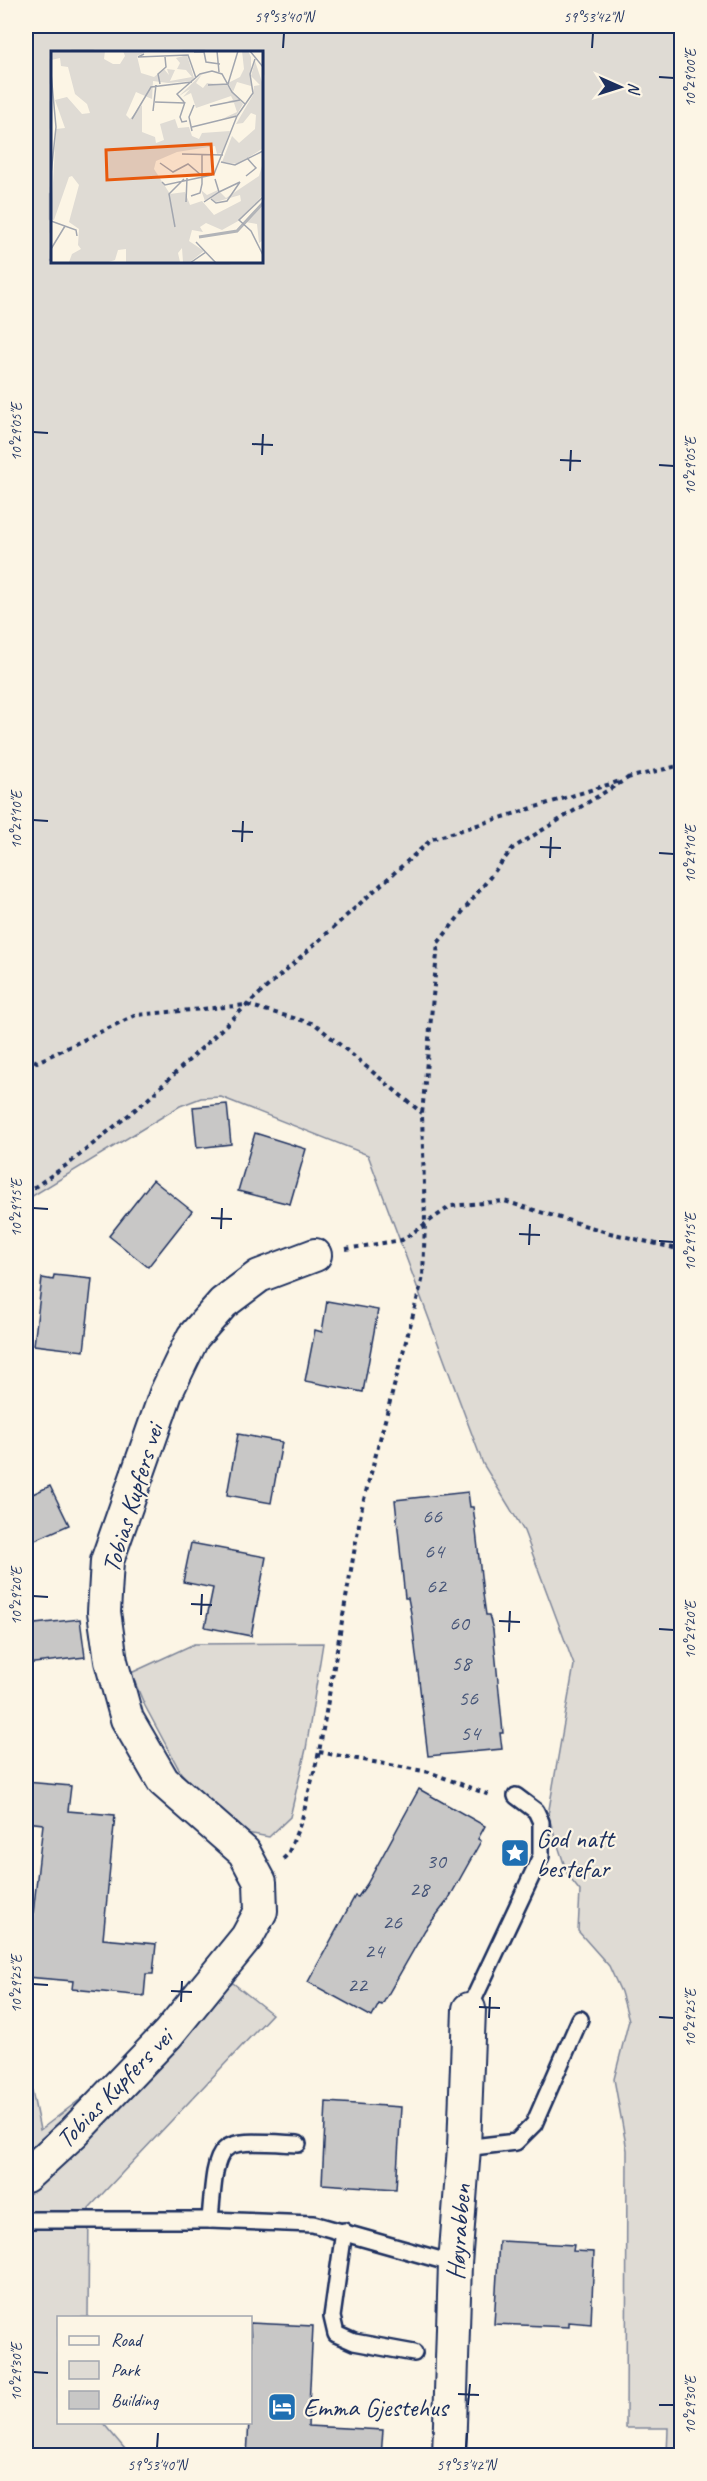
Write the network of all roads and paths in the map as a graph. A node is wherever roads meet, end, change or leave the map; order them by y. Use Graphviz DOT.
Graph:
graph roads {
  1 [pos="681,765"];
  2 [pos="628,778"];
  3 [pos="247,1005"];
  4 [pos="26,1056"];
  5 [pos="422,1114"];
  6 [pos="26,1192"];
  7 [pos="425,1222"];
  8 [pos="681,1250"];
  9 [pos="315,1255"];
  10 [pos="319,1752"];
  11 [pos="516,1796"];
  12 [pos="260,1882"];
  13 [pos="469,2009"];
  14 [pos="580,2019"];
  15 [pos="298,2144"];
  16 [pos="464,2148"];
  17 [pos="26,2176"];
  18 [pos="26,2220"];
  19 [pos="210,2220"];
  20 [pos="344,2231"];
  21 [pos="455,2264"];
  22 [pos="414,2353"];
  23 [pos="448,2456"];
  1 -- 2 [label="path"];
  2 -- 3 [label="path"];
  2 -- 5 [label="path"];
  3 -- 4 [label="path"];
  3 -- 5 [label="path"];
  3 -- 6 [label="path"];
  5 -- 7 [label="path"];
  7 -- 8 [label="path"];
  7 -- 9 [label="path"];
  7 -- 10 [label="path"];
  9 -- 12 [label="street, Tobias Kupfers vei"];
  10 -- 11 [label="path"];
  10 -- 12 [label="path"];
  11 -- 13 [label="lane"];
  12 -- 17 [label="street, Tobias Kupfers vei"];
  13 -- 16 [label="street, Høyrabben"];
  14 -- 16 [label="lane"];
  15 -- 19 [label="lane"];
  16 -- 21 [label="street, Høyrabben"];
  18 -- 19 [label="lane"];
  19 -- 20 [label="lane"];
  20 -- 21 [label="lane"];
  20 -- 22 [label="lane"];
  21 -- 23 [label="street, Høyrabben"];
}
